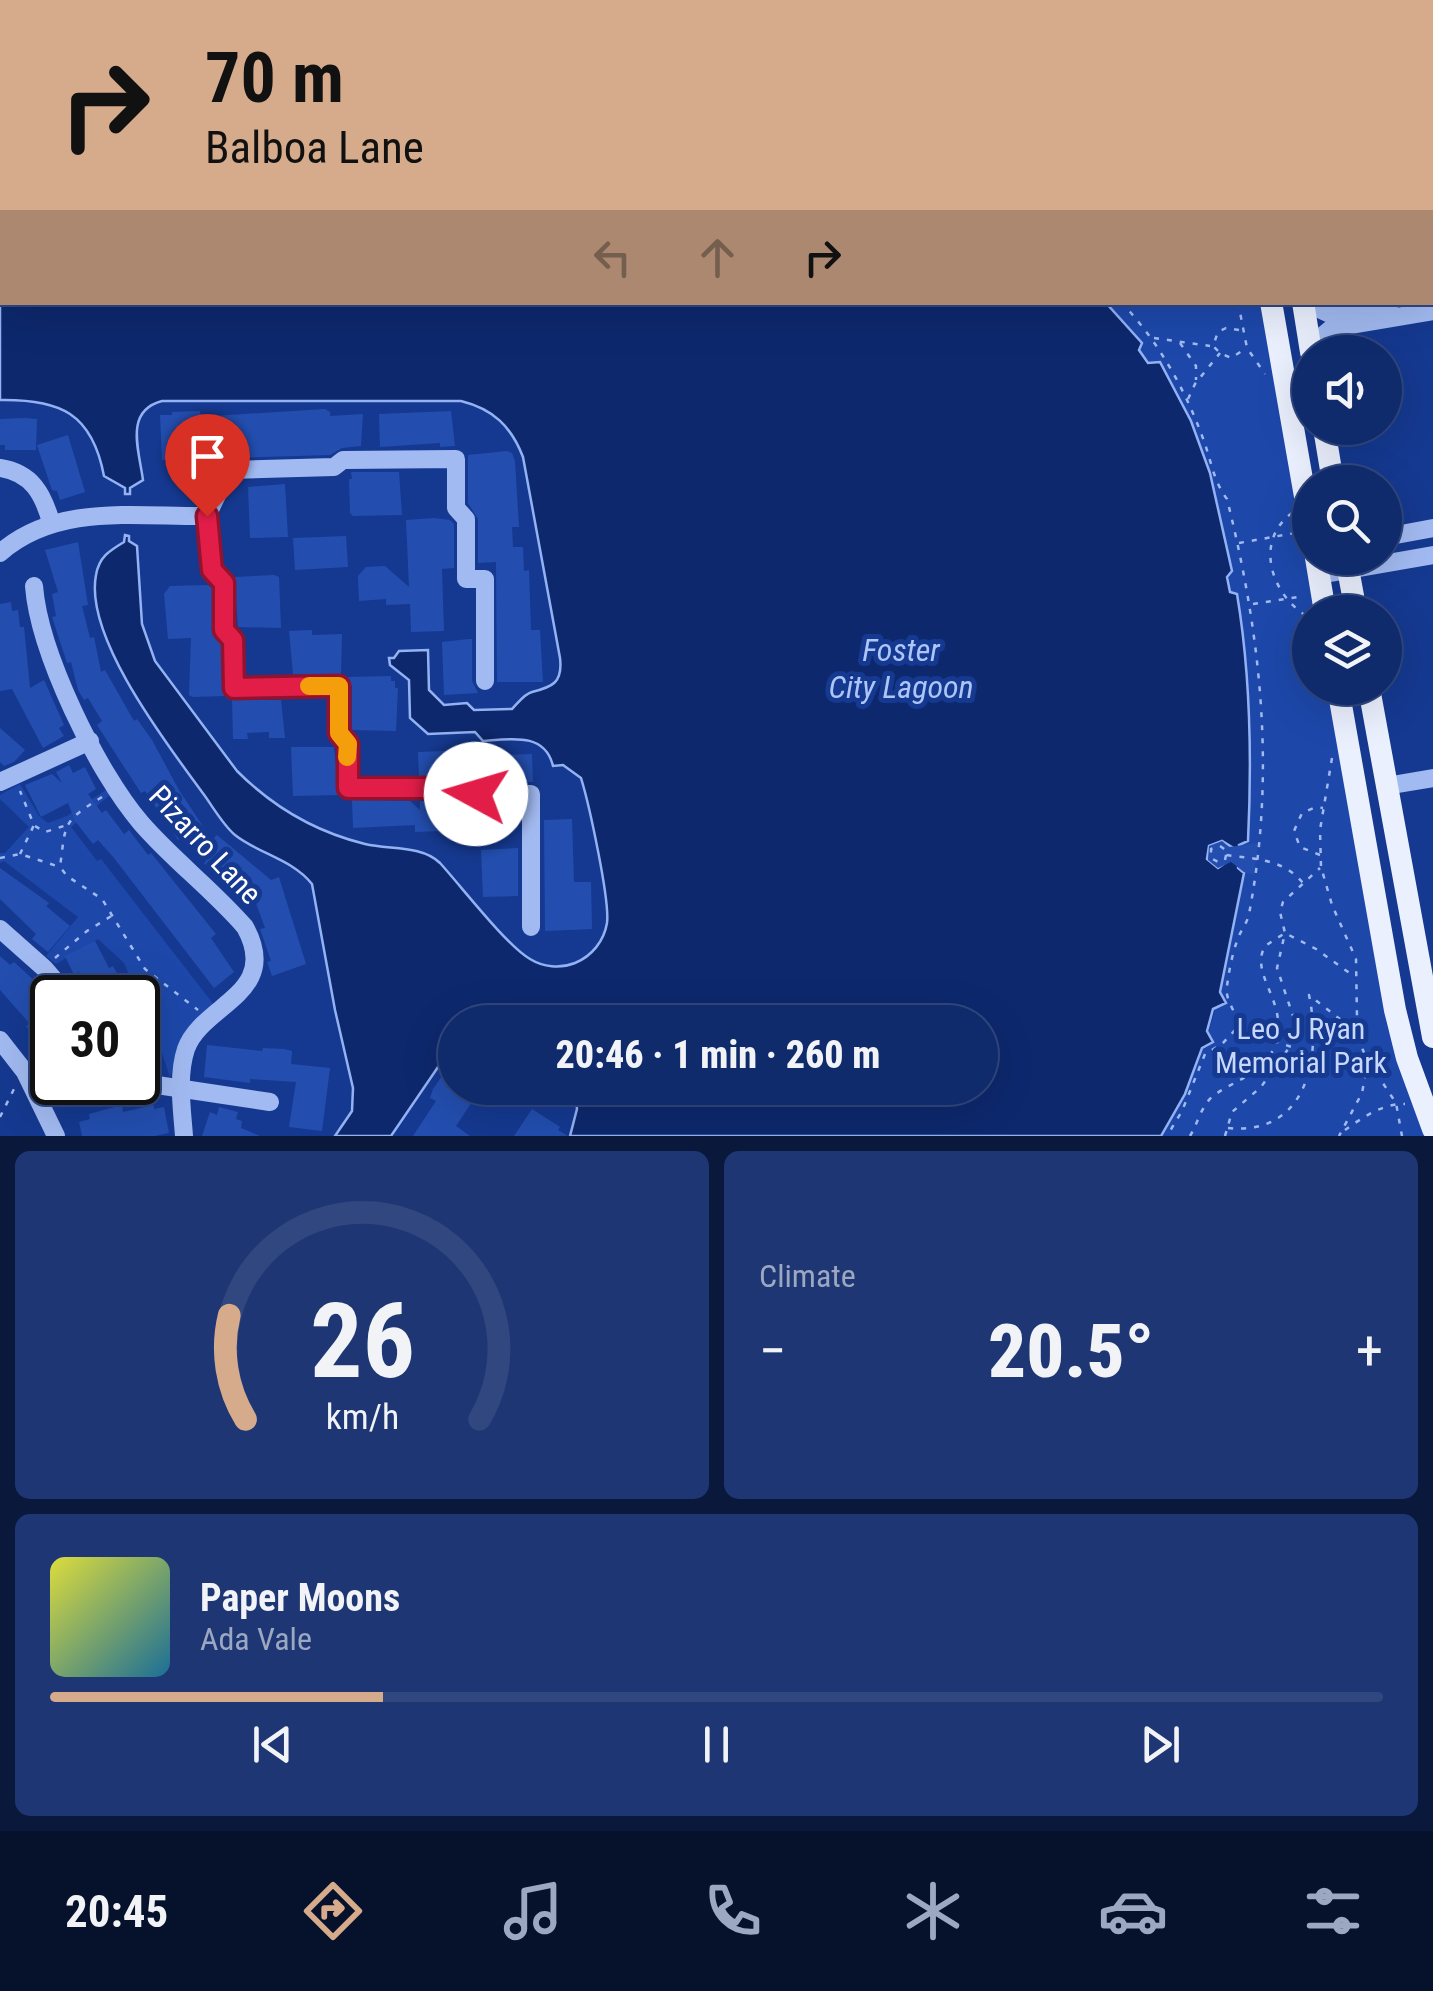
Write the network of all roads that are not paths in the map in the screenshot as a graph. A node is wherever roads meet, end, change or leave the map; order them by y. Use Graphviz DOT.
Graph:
graph roads {
  1 [pos="1271,305"];
  2 [pos="1304,305"];
  3 [pos="1310,305"];
  4 [pos="1376,305"];
  5 [pos="1399,305"];
  6 [pos="1433,311"];
  7 [pos="1365,322"];
  8 [pos="1309,335"];
  9 [pos="1325,335"];
  10 [pos="1292,465"];
  11 [pos="0,468"];
  12 [pos="207,516"];
  13 [pos="51,522"];
  14 [pos="1433,528"];
  15 [pos="1402,533"];
  16 [pos="0,553"];
  17 [pos="1433,555"];
  18 [pos="1402,558"];
  19 [pos="34,586"];
  20 [pos="486,681"];
  21 [pos="1341,705"];
  22 [pos="1372,705"];
  23 [pos="90,741"];
  24 [pos="1433,778"];
  25 [pos="6,780"];
  26 [pos="1386,786"];
  27 [pos="531,927"];
  28 [pos="0,929"];
  29 [pos="50,975"];
  30 [pos="1433,1036"];
  31 [pos="0,1040"];
  32 [pos="160,1086"];
  33 [pos="181,1090"];
  34 [pos="270,1102"];
  35 [pos="1429,1120"];
  36 [pos="56,1136"];
  37 [pos="184,1136"];
  1 -- 10 [label="main road"];
  2 -- 8 [label="main road"];
  3 -- 4 [label="street"];
  5 -- 7 [label="street"];
  6 -- 7 [label="street"];
  7 -- 9 [label="street"];
  11 -- 13 [label="street"];
  12 -- 13 [label="street"];
  12 -- 20 [label="street"];
  12 -- 27 [label="street"];
  13 -- 16 [label="street"];
  14 -- 15 [label="street"];
  17 -- 18 [label="street"];
  19 -- 23 [label="street, Pizarro Lane"];
  21 -- 35 [label="main road"];
  22 -- 26 [label="main road"];
  23 -- 25 [label="street"];
  23 -- 33 [label="street, Pizarro Lane"];
  24 -- 26 [label="street"];
  26 -- 30 [label="main road"];
  28 -- 29 [label="street"];
  31 -- 36 [label="street"];
  32 -- 33 [label="street"];
  33 -- 34 [label="street"];
  33 -- 37 [label="street, Pizarro Lane"];
}
